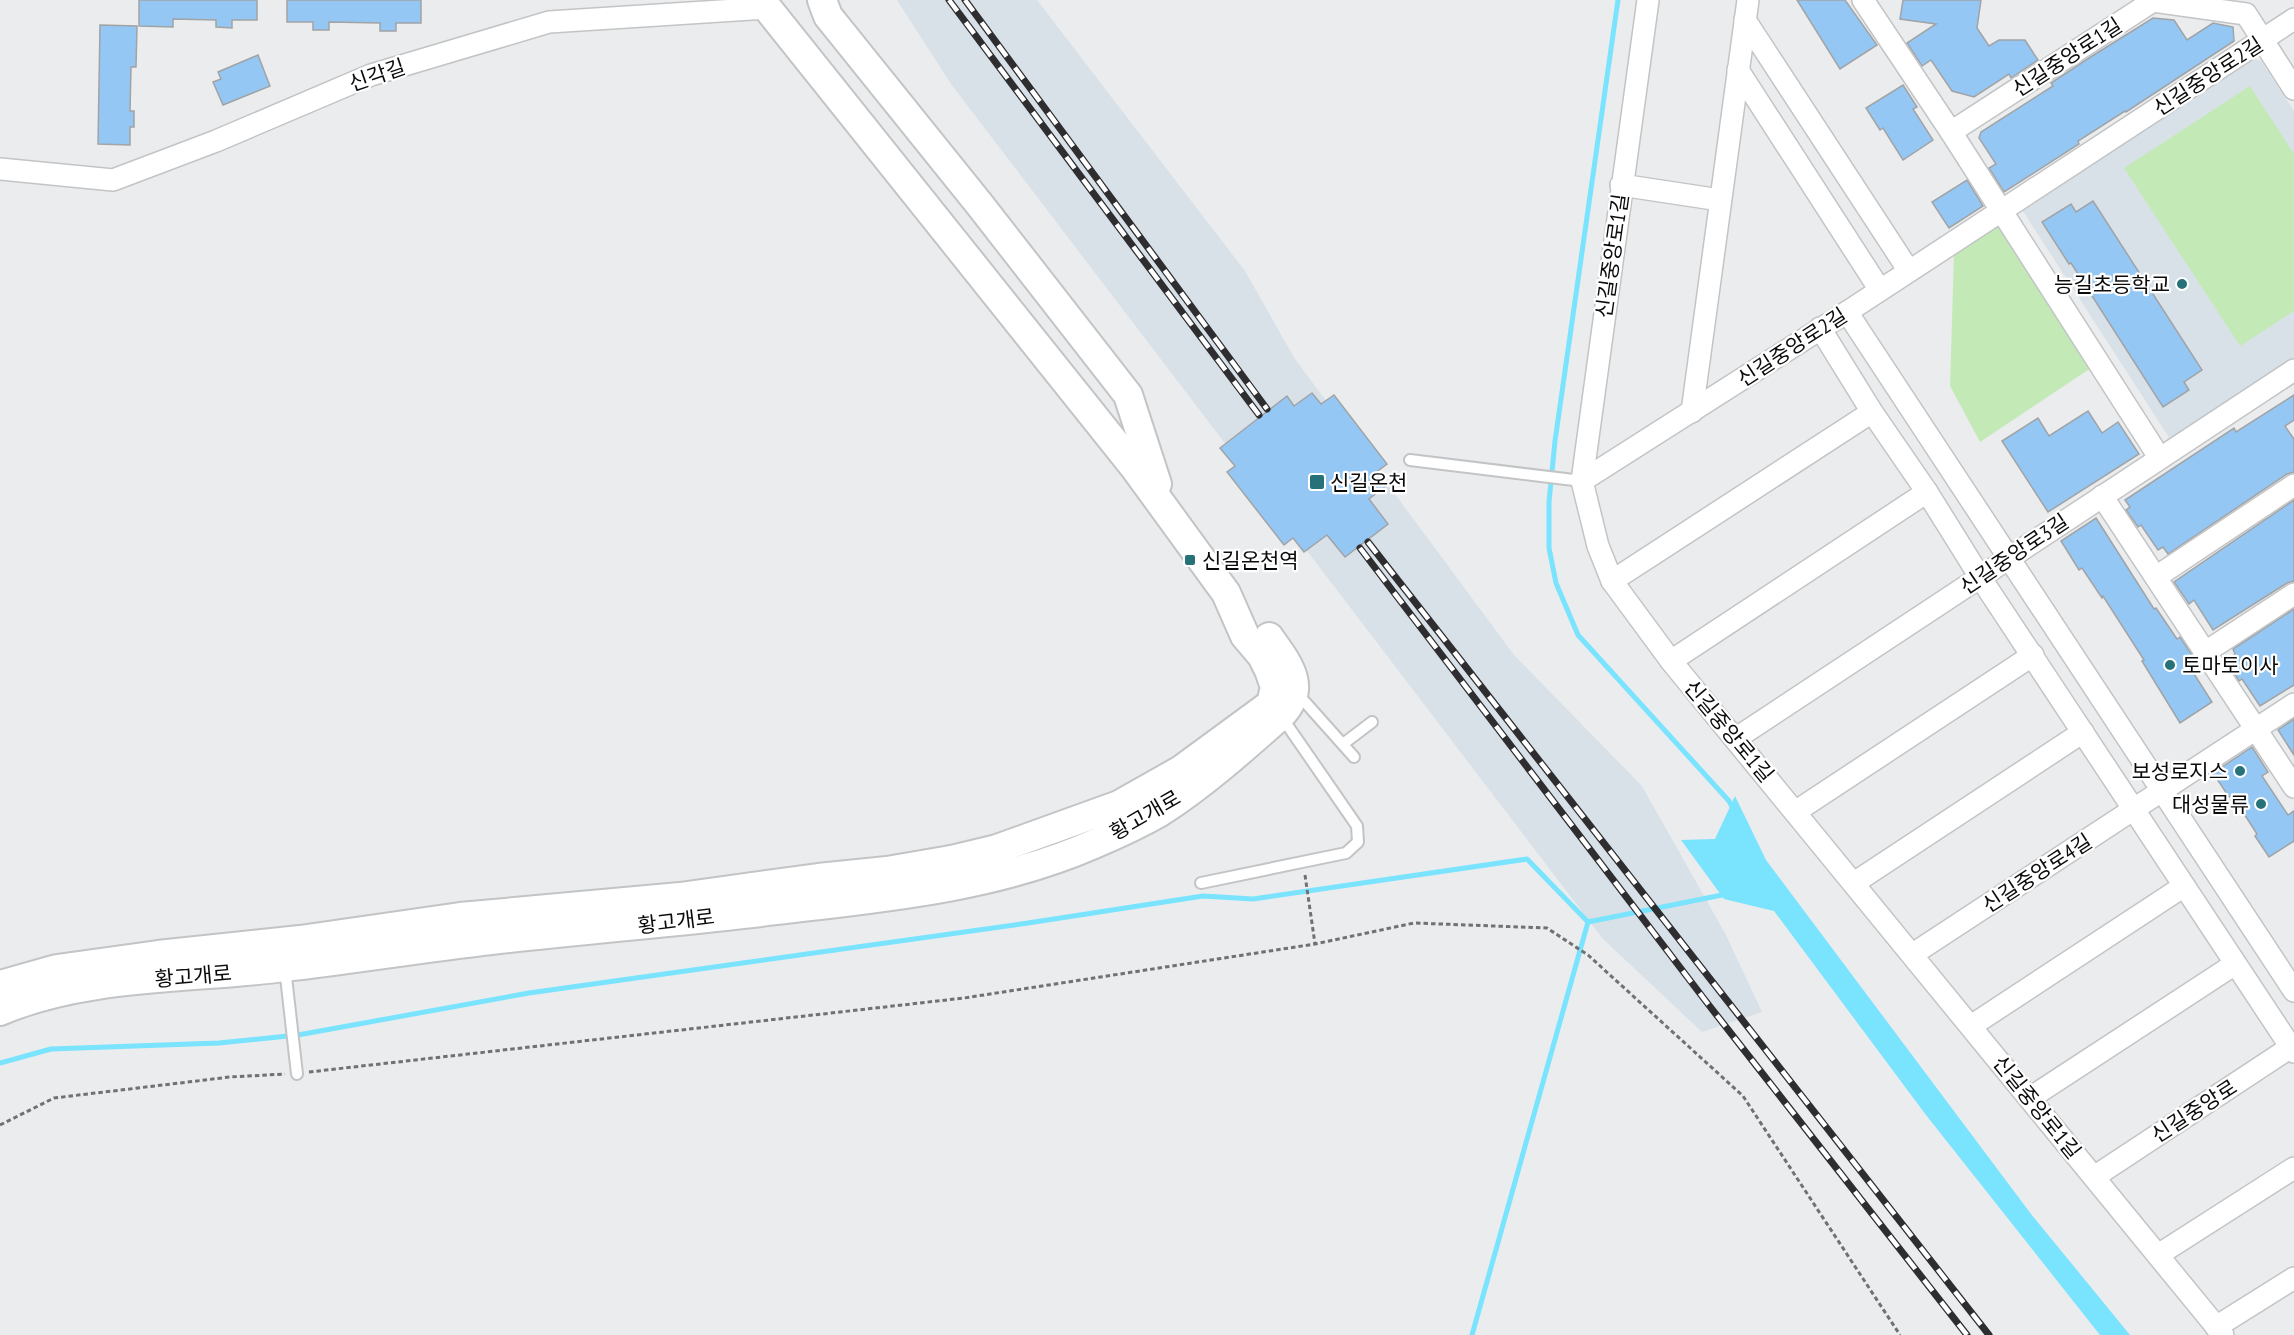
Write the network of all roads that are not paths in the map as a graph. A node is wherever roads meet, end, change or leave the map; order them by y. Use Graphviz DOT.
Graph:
graph roads {
  1 [pos="822,0"];
  2 [pos="1648,0"];
  3 [pos="1863,0"];
  4 [pos="2149,0"];
  5 [pos="764,4"];
  6 [pos="1746,10"];
  7 [pos="2294,19"];
  8 [pos="2262,40"];
  9 [pos="1738,70"];
  10 [pos="2294,89"];
  11 [pos="1951,132"];
  12 [pos="0,169"];
  13 [pos="1621,185"];
  14 [pos="1720,200"];
  15 [pos="2001,211"];
  16 [pos="1909,271"];
  17 [pos="1880,290"];
  18 [pos="1847,312"];
  19 [pos="1820,328"];
  20 [pos="2294,370"];
  21 [pos="1692,412"];
  22 [pos="1872,412"];
  23 [pos="2159,457"];
  24 [pos="1410,460"];
  25 [pos="1574,480"];
  26 [pos="2294,485"];
  27 [pos="1927,492"];
  28 [pos="2102,496"];
  29 [pos="1165,509"];
  30 [pos="2009,558"];
  31 [pos="2156,576"];
  32 [pos="1980,577"];
  33 [pos="1612,581"];
  34 [pos="2294,594"];
  35 [pos="2204,653"];
  36 [pos="2033,655"];
  37 [pos="1671,661"];
  38 [pos="1282,704"];
  39 [pos="2294,704"];
  40 [pos="1372,722"];
  41 [pos="2255,729"];
  42 [pos="2083,732"];
  43 [pos="1735,739"];
  44 [pos="1343,744"];
  45 [pos="1354,757"];
  46 [pos="2294,787"];
  47 [pos="2162,790"];
  48 [pos="2133,810"];
  49 [pos="1796,812"];
  50 [pos="1201,883"];
  51 [pos="1854,883"];
  52 [pos="2184,886"];
  53 [pos="1913,954"];
  54 [pos="2235,964"];
  55 [pos="285,967"];
  56 [pos="0,986"];
  57 [pos="2294,991"];
  58 [pos="0,1011"];
  59 [pos="1971,1026"];
  60 [pos="2293,1048"];
  61 [pos="297,1074"];
  62 [pos="2030,1098"];
  63 [pos="2294,1168"];
  64 [pos="2094,1177"];
  65 [pos="2158,1255"];
  66 [pos="2294,1278"];
  67 [pos="2220,1331"];
  1 -- 29 [label="main road"];
  2 -- 13 [label="street, 신길중앙로1길"];
  3 -- 11 [label="street"];
  4 -- 8 [label="street, 신길중앙로1길"];
  4 -- 11 [label="street, 신길중앙로1길"];
  5 -- 12 [label="street, 신각길"];
  5 -- 29 [label="main road"];
  6 -- 9 [label="street"];
  6 -- 16 [label="street"];
  7 -- 8 [label="street, 신길중앙로2길"];
  8 -- 10 [label="street, 신길중앙로1길"];
  8 -- 15 [label="street, 신길중앙로2길"];
  9 -- 14 [label="street"];
  9 -- 17 [label="street"];
  11 -- 15 [label="street"];
  13 -- 14 [label="street"];
  13 -- 25 [label="street, 신길중앙로1길"];
  14 -- 21 [label="street"];
  15 -- 16 [label="street, 신길중앙로2길"];
  15 -- 23 [label="street"];
  16 -- 17 [label="street, 신길중앙로2길"];
  17 -- 18 [label="street, 신길중앙로2길"];
  18 -- 19 [label="street, 신길중앙로2길"];
  18 -- 30 [label="street"];
  19 -- 21 [label="street, 신길중앙로2길"];
  19 -- 22 [label="street"];
  20 -- 23 [label="street, 신길중앙로3길"];
  21 -- 25 [label="street, 신길중앙로2길"];
  22 -- 27 [label="street"];
  22 -- 33 [label="street"];
  23 -- 28 [label="street, 신길중앙로3길"];
  24 -- 25 [label="lane"];
  25 -- 33 [label="street, 신길중앙로1길"];
  26 -- 31 [label="street"];
  27 -- 32 [label="street"];
  27 -- 37 [label="street"];
  28 -- 30 [label="street, 신길중앙로3길"];
  28 -- 31 [label="street"];
  29 -- 38 [label="main road"];
  30 -- 32 [label="street, 신길중앙로3길"];
  30 -- 47 [label="street"];
  31 -- 35 [label="street"];
  32 -- 36 [label="street"];
  32 -- 43 [label="street, 신길중앙로3길"];
  33 -- 37 [label="street, 신길중앙로1길"];
  34 -- 35 [label="street"];
  35 -- 41 [label="street"];
  36 -- 42 [label="street"];
  36 -- 49 [label="street"];
  37 -- 43 [label="street, 신길중앙로1길"];
  38 -- 44 [label="lane"];
  38 -- 50 [label="lane"];
  38 -- 55 [label="main road, 황고개로"];
  38 -- 56 [label="main road, 황고개로"];
  39 -- 41 [label="street, 신길중앙로4길"];
  40 -- 44 [label="lane"];
  41 -- 46 [label="street"];
  41 -- 47 [label="street, 신길중앙로4길"];
  42 -- 48 [label="street"];
  42 -- 51 [label="street"];
  43 -- 49 [label="street, 신길중앙로1길"];
  44 -- 45 [label="lane"];
  47 -- 48 [label="street, 신길중앙로4길"];
  47 -- 57 [label="street"];
  48 -- 52 [label="street"];
  48 -- 53 [label="street, 신길중앙로4길"];
  49 -- 51 [label="street, 신길중앙로1길"];
  51 -- 53 [label="street, 신길중앙로1길"];
  52 -- 54 [label="street"];
  52 -- 59 [label="street"];
  53 -- 59 [label="street, 신길중앙로1길"];
  54 -- 60 [label="street"];
  54 -- 62 [label="street"];
  55 -- 58 [label="main road, 황고개로"];
  55 -- 61 [label="lane"];
  59 -- 62 [label="street, 신길중앙로1길"];
  60 -- 64 [label="street, 신길중앙로"];
  62 -- 64 [label="street, 신길중앙로1길"];
  63 -- 65 [label="street"];
  64 -- 65 [label="street, 신길중앙로1길"];
  65 -- 67 [label="street, 신길중앙로1길"];
  66 -- 67 [label="street"];
}
